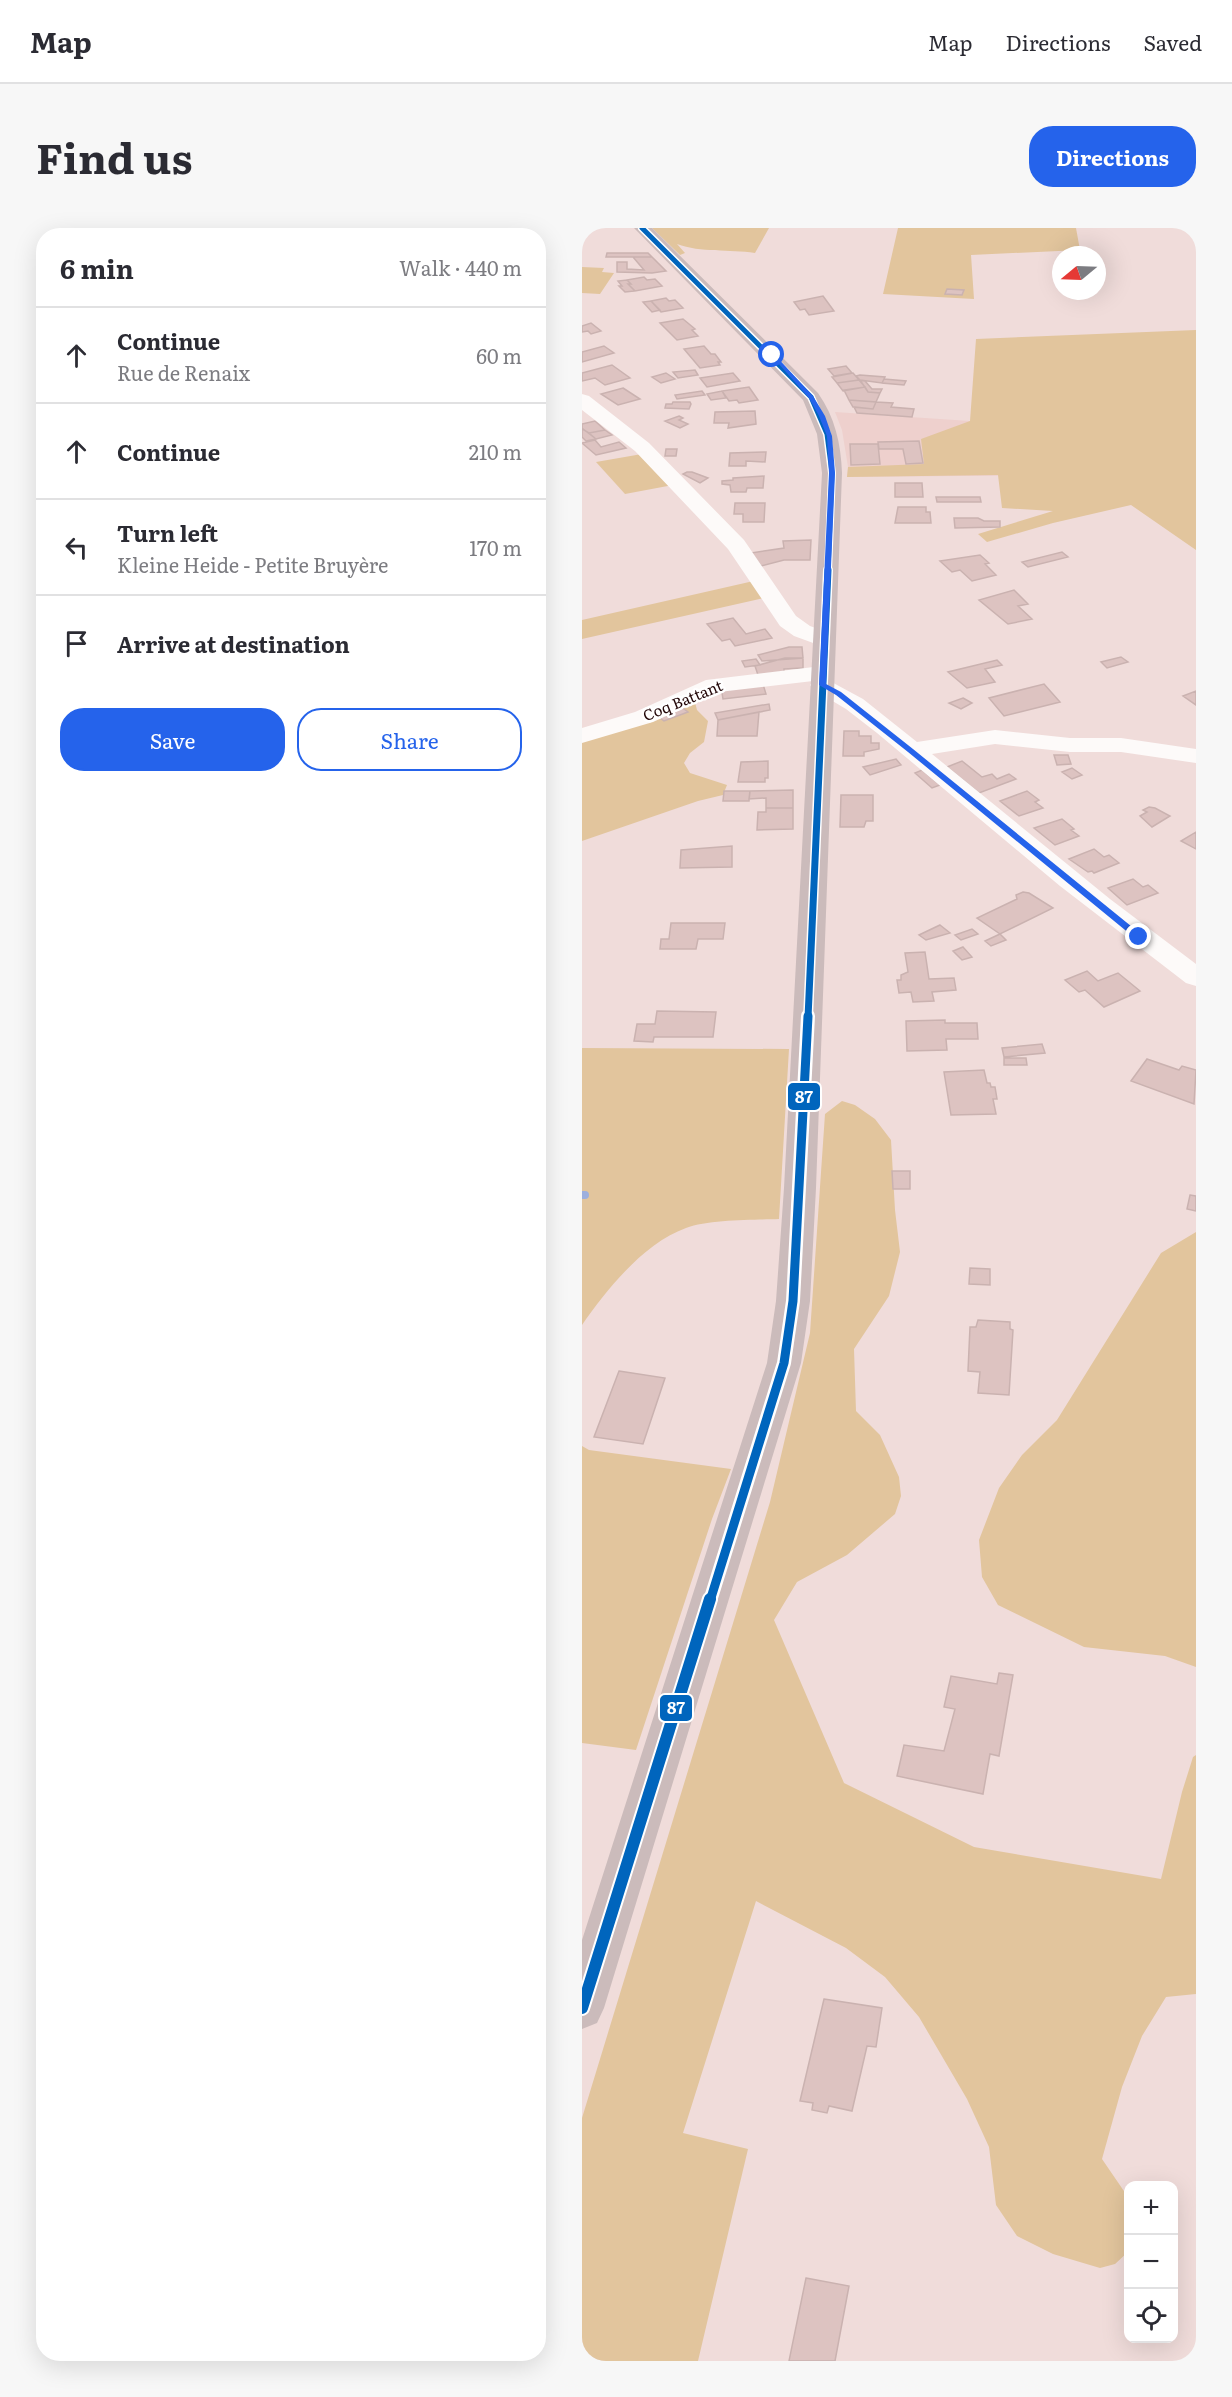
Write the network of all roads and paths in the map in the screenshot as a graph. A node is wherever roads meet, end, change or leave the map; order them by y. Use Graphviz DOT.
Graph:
graph roads {
  1 [pos="642,228"];
  2 [pos="582,400"];
  3 [pos="824,639"];
  4 [pos="822,679"];
  5 [pos="582,736"];
  6 [pos="910,750"];
  7 [pos="1196,756"];
  8 [pos="1196,977"];
  9 [pos="582,2008"];
  1 -- 3 [label="main road"];
  2 -- 3 [label="street"];
  3 -- 4 [label="main road"];
  4 -- 5 [label="street, Coq Battant"];
  4 -- 6 [label="street"];
  4 -- 9 [label="main road"];
  6 -- 7 [label="street"];
  6 -- 8 [label="street"];
}
